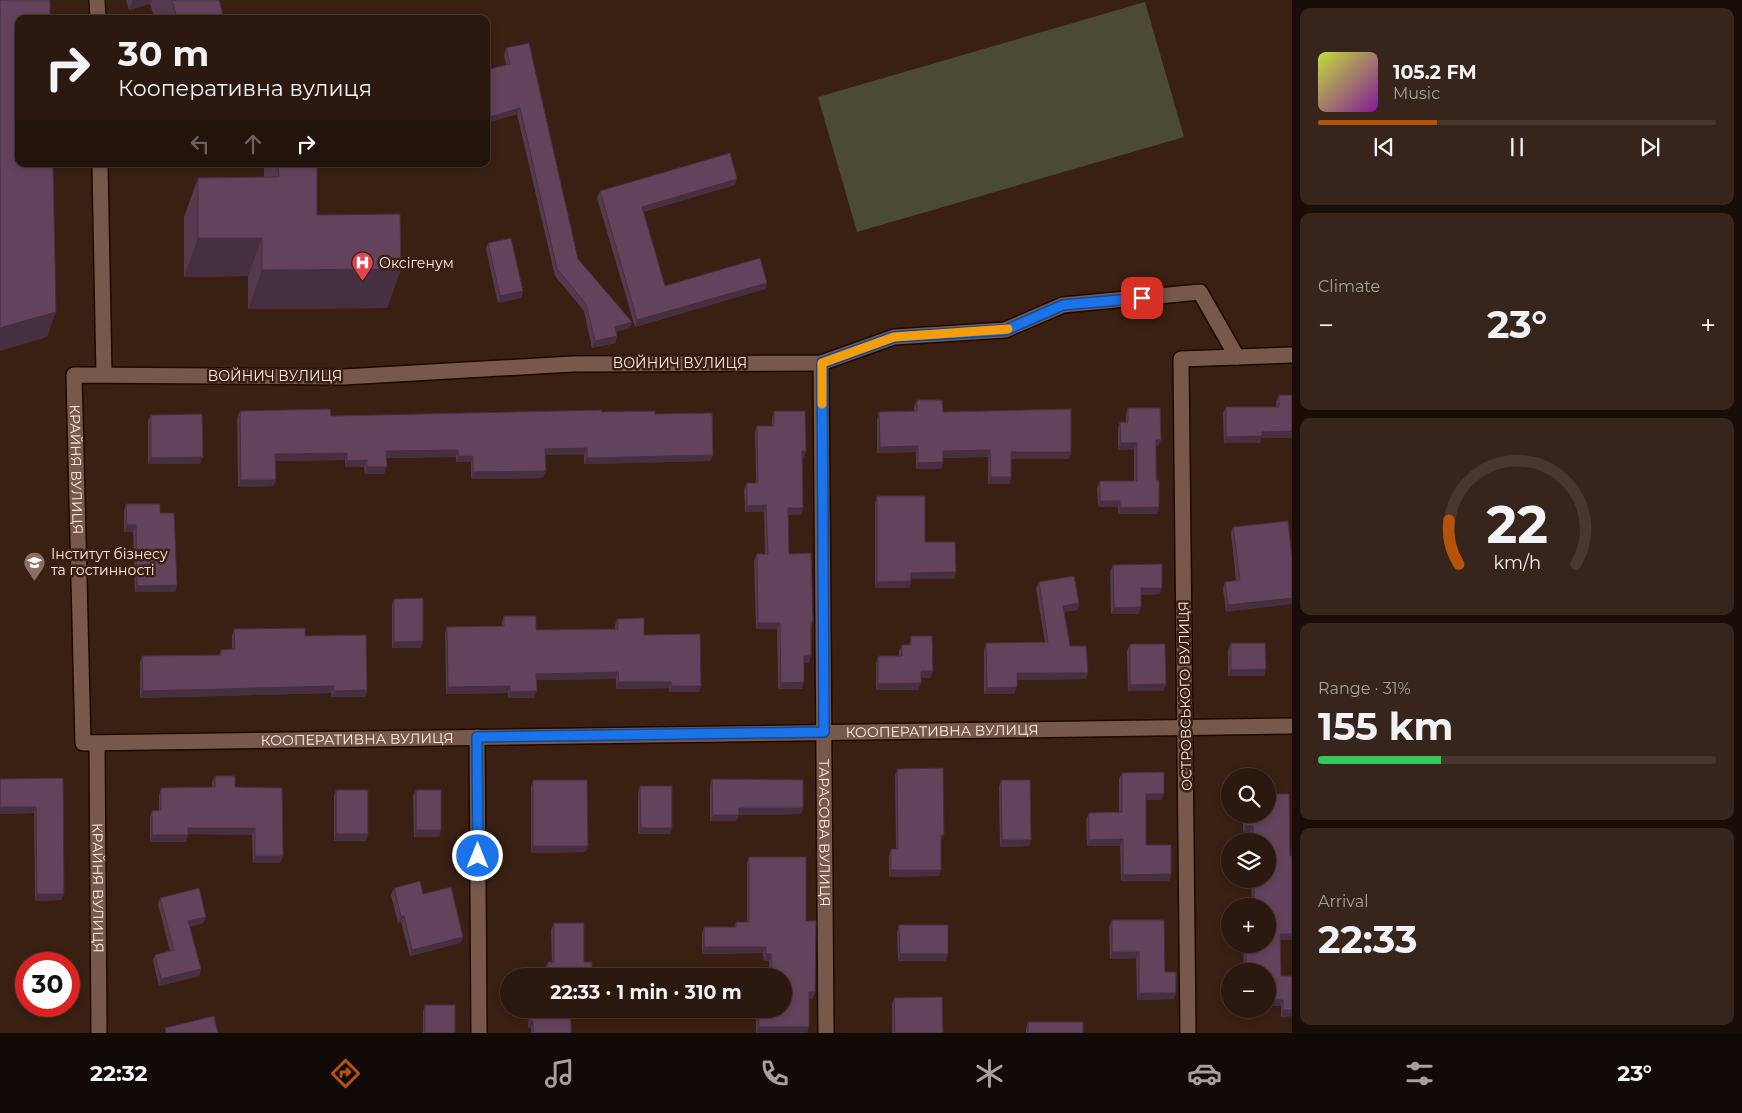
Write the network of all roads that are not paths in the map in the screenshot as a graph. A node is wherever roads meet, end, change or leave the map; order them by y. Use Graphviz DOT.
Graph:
graph roads {
  1 [pos="97,0"];
  2 [pos="98,15"];
  3 [pos="100,167"];
  4 [pos="1292,356"];
  5 [pos="1237,358"];
  6 [pos="822,363"];
  7 [pos="74,375"];
  8 [pos="104,375"];
  9 [pos="1292,726"];
  10 [pos="1185,727"];
  11 [pos="824,732"];
  12 [pos="477,737"];
  13 [pos="90,743"];
  14 [pos="99,1033"];
  15 [pos="479,1033"];
  16 [pos="826,1033"];
  17 [pos="1188,1033"];
  1 -- 2 [label="street"];
  3 -- 8 [label="street"];
  4 -- 5 [label="street"];
  5 -- 6 [label="street, ВОЙНИЧ ВУЛИЦЯ"];
  5 -- 10 [label="street, ОСТРОВСЬКОГО ВУЛИЦЯ"];
  6 -- 8 [label="street, ВОЙНИЧ ВУЛИЦЯ"];
  6 -- 11 [label="street, ТАРАСОВА ВУЛИЦЯ"];
  7 -- 8 [label="street, ВОЙНИЧ ВУЛИЦЯ"];
  7 -- 13 [label="street, КРАЙНЯ ВУЛИЦЯ"];
  9 -- 10 [label="street, КООПЕРАТИВНА ВУЛИЦЯ"];
  10 -- 11 [label="street, КООПЕРАТИВНА ВУЛИЦЯ"];
  10 -- 17 [label="street, ОСТРОВСЬКОГО ВУЛИЦЯ"];
  11 -- 12 [label="street, КООПЕРАТИВНА ВУЛИЦЯ"];
  11 -- 16 [label="street, ТАРАСОВА ВУЛИЦЯ"];
  12 -- 13 [label="street, КООПЕРАТИВНА ВУЛИЦЯ"];
  12 -- 15 [label="street"];
  13 -- 14 [label="street, КРАЙНЯ ВУЛИЦЯ"];
}
